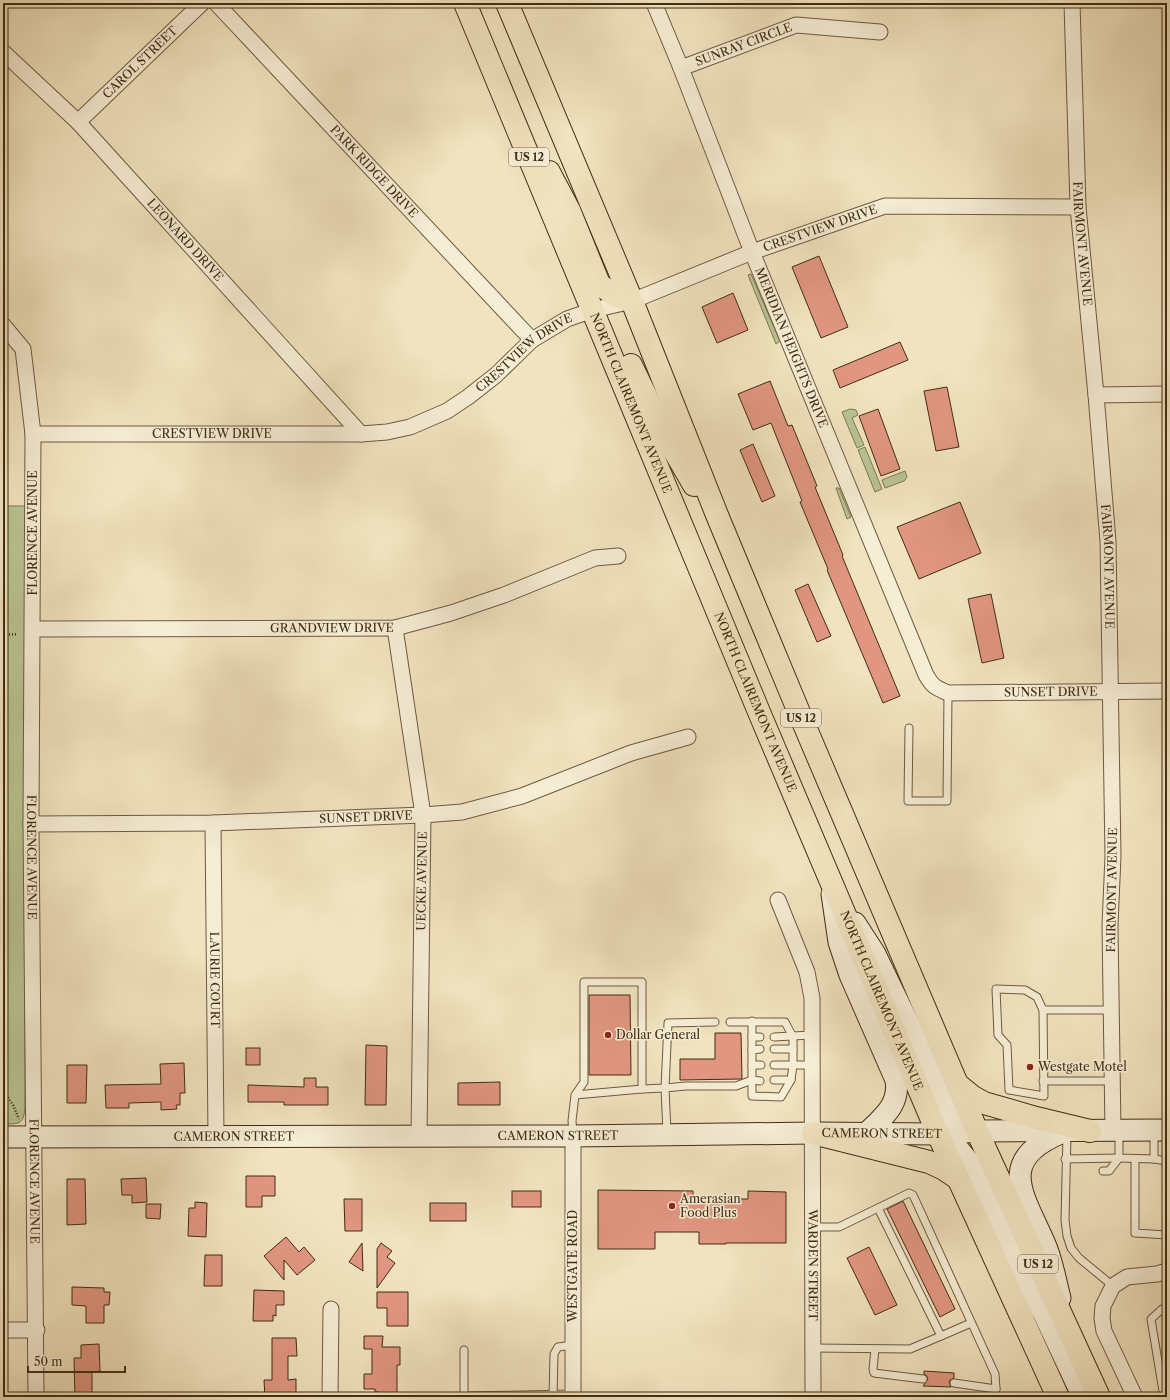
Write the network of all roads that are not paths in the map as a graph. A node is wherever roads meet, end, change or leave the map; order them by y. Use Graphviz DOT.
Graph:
graph roads {
  1 [pos="202,3"];
  2 [pos="216,3"];
  3 [pos="465,3"];
  4 [pos="507,3"];
  5 [pos="654,3"];
  6 [pos="1072,3"];
  7 [pos="880,32"];
  8 [pos="3,52"];
  9 [pos="681,68"];
  10 [pos="511,113"];
  11 [pos="78,122"];
  12 [pos="1078,207"];
  13 [pos="752,252"];
  14 [pos="632,301"];
  15 [pos="593,310"];
  16 [pos="3,325"];
  17 [pos="532,340"];
  18 [pos="1167,394"];
  19 [pos="1096,395"];
  20 [pos="34,434"];
  21 [pos="361,434"];
  22 [pos="725,534"];
  23 [pos="618,556"];
  24 [pos="395,628"];
  25 [pos="34,629"];
  26 [pos="942,691"];
  27 [pos="1167,691"];
  28 [pos="1111,692"];
  29 [pos="909,728"];
  30 [pos="688,737"];
  31 [pos="423,815"];
  32 [pos="213,823"];
  33 [pos="32,824"];
  34 [pos="830,879"];
  35 [pos="778,900"];
  36 [pos="840,902"];
  37 [pos="1043,1010"];
  38 [pos="1111,1010"];
  39 [pos="752,1021"];
  40 [pos="715,1022"];
  41 [pos="730,1022"];
  42 [pos="811,1035"];
  43 [pos="774,1037"];
  44 [pos="792,1037"];
  45 [pos="760,1049"];
  46 [pos="774,1049"];
  47 [pos="792,1049"];
  48 [pos="752,1050"];
  49 [pos="752,1065"];
  50 [pos="761,1065"];
  51 [pos="774,1065"];
  52 [pos="793,1065"];
  53 [pos="811,1065"];
  54 [pos="752,1080"];
  55 [pos="760,1080"];
  56 [pos="774,1080"];
  57 [pos="791,1080"];
  58 [pos="1112,1080"];
  59 [pos="1043,1081"];
  60 [pos="957,1084"];
  61 [pos="665,1088"];
  62 [pos="642,1089"];
  63 [pos="575,1095"];
  64 [pos="27,1130"];
  65 [pos="1161,1130"];
  66 [pos="977,1131"];
  67 [pos="1067,1131"];
  68 [pos="1090,1131"];
  69 [pos="1116,1131"];
  70 [pos="813,1133"];
  71 [pos="867,1133"];
  72 [pos="938,1134"];
  73 [pos="667,1135"];
  74 [pos="216,1136"];
  75 [pos="419,1136"];
  76 [pos="573,1136"];
  77 [pos="3,1137"];
  78 [pos="1119,1158"];
  79 [pos="1065,1159"];
  80 [pos="1135,1159"];
  81 [pos="1154,1159"];
  82 [pos="1167,1161"];
  83 [pos="1102,1171"];
  84 [pos="1066,1172"];
  85 [pos="1074,1172"];
  86 [pos="959,1179"];
  87 [pos="878,1208"];
  88 [pos="813,1227"];
  89 [pos="1167,1235"];
  90 [pos="1167,1271"];
  91 [pos="1113,1286"];
  92 [pos="331,1309"];
  93 [pos="1167,1309"];
  94 [pos="971,1323"];
  95 [pos="1067,1328"];
  96 [pos="3,1330"];
  97 [pos="37,1330"];
  98 [pos="941,1336"];
  99 [pos="573,1345"];
  100 [pos="813,1348"];
  101 [pos="875,1349"];
  102 [pos="464,1350"];
  103 [pos="924,1379"];
  104 [pos="954,1383"];
  105 [pos="996,1389"];
  106 [pos="464,1396"];
  107 [pos="553,1396"];
  108 [pos="573,1396"];
  109 [pos="36,1397"];
  110 [pos="330,1397"];
  111 [pos="813,1397"];
  112 [pos="994,1397"];
  113 [pos="1058,1397"];
  114 [pos="1083,1397"];
  115 [pos="1099,1397"];
  116 [pos="1135,1397"];
  117 [pos="1164,1397"];
  1 -- 11 [label="street, CAROL STREET"];
  2 -- 17 [label="street, PARK RIDGE DRIVE"];
  3 -- 10 [label="main road, NORTH CLAIREMONT AVENUE / US 12"];
  4 -- 14 [label="main road, US 12"];
  5 -- 9 [label="street, MERIDIAN HEIGHTS DRIVE"];
  6 -- 12 [label="street, FAIRMONT AVENUE"];
  7 -- 9 [label="street, SUNRAY CIRCLE"];
  8 -- 11 [label="street, LEONARD DRIVE"];
  9 -- 13 [label="street, MERIDIAN HEIGHTS DRIVE"];
  10 -- 14 [label="main road"];
  10 -- 15 [label="main road, NORTH CLAIREMONT AVENUE / US 12"];
  11 -- 21 [label="street, LEONARD DRIVE"];
  12 -- 13 [label="street, CRESTVIEW DRIVE"];
  12 -- 19 [label="street, FAIRMONT AVENUE"];
  13 -- 14 [label="street, CRESTVIEW DRIVE"];
  13 -- 26 [label="street, MERIDIAN HEIGHTS DRIVE"];
  14 -- 15 [label="street, CRESTVIEW DRIVE"];
  14 -- 22 [label="main road, US 12"];
  15 -- 17 [label="street, CRESTVIEW DRIVE"];
  15 -- 22 [label="main road"];
  15 -- 34 [label="main road, NORTH CLAIREMONT AVENUE / US 12"];
  16 -- 20 [label="street, FLORENCE AVENUE"];
  17 -- 21 [label="street, CRESTVIEW DRIVE"];
  18 -- 19 [label="street"];
  19 -- 28 [label="street, FAIRMONT AVENUE"];
  20 -- 21 [label="street, CRESTVIEW DRIVE"];
  20 -- 25 [label="street, FLORENCE AVENUE"];
  22 -- 60 [label="main road, US 12"];
  23 -- 24 [label="street, GRANDVIEW DRIVE"];
  24 -- 25 [label="street, GRANDVIEW DRIVE"];
  24 -- 31 [label="street, UECKE AVENUE"];
  25 -- 33 [label="street, FLORENCE AVENUE"];
  26 -- 28 [label="street, SUNSET DRIVE"];
  26 -- 29 [label="lane"];
  27 -- 28 [label="street, SUNSET DRIVE"];
  28 -- 38 [label="street, FAIRMONT AVENUE"];
  30 -- 31 [label="street, SUNSET DRIVE"];
  31 -- 32 [label="street, SUNSET DRIVE"];
  31 -- 75 [label="street, UECKE AVENUE"];
  32 -- 33 [label="street, SUNSET DRIVE"];
  32 -- 74 [label="street, LAURIE COURT"];
  33 -- 64 [label="street, FLORENCE AVENUE"];
  34 -- 36 [label="main road, NORTH CLAIREMONT AVENUE / US 12"];
  34 -- 71 [label="main road"];
  35 -- 42 [label="street, WARDEN STREET"];
  36 -- 66 [label="main road"];
  36 -- 72 [label="main road, NORTH CLAIREMONT AVENUE / US 12"];
  37 -- 38 [label="lane"];
  37 -- 59 [label="lane"];
  37 -- 59 [label="lane"];
  38 -- 58 [label="street, FAIRMONT AVENUE"];
  39 -- 41 [label="lane"];
  39 -- 44 [label="lane"];
  39 -- 48 [label="lane"];
  40 -- 61 [label="lane"];
  42 -- 44 [label="lane"];
  42 -- 53 [label="street, WARDEN STREET"];
  43 -- 44 [label="lane"];
  44 -- 47 [label="lane"];
  45 -- 48 [label="lane"];
  46 -- 47 [label="lane"];
  47 -- 52 [label="lane"];
  48 -- 49 [label="lane"];
  49 -- 50 [label="lane"];
  49 -- 54 [label="lane"];
  51 -- 52 [label="lane"];
  52 -- 53 [label="lane"];
  52 -- 57 [label="lane"];
  53 -- 70 [label="street, WARDEN STREET"];
  54 -- 55 [label="lane"];
  54 -- 57 [label="lane"];
  54 -- 61 [label="lane"];
  56 -- 57 [label="lane"];
  58 -- 59 [label="lane"];
  58 -- 69 [label="street, FAIRMONT AVENUE"];
  60 -- 66 [label="main road, US 12"];
  60 -- 68 [label="main road"];
  61 -- 62 [label="lane"];
  61 -- 73 [label="lane"];
  62 -- 63 [label="lane"];
  62 -- 63 [label="lane"];
  63 -- 76 [label="lane"];
  64 -- 74 [label="main road, CAMERON STREET"];
  64 -- 77 [label="main road, CAMERON STREET"];
  64 -- 97 [label="street, FLORENCE AVENUE"];
  65 -- 69 [label="main road, CAMERON STREET"];
  65 -- 81 [label="lane"];
  66 -- 67 [label="main road, CAMERON STREET"];
  66 -- 72 [label="main road, CAMERON STREET"];
  66 -- 95 [label="main road, US 12"];
  67 -- 68 [label="main road, CAMERON STREET"];
  67 -- 79 [label="lane"];
  67 -- 95 [label="main road"];
  68 -- 69 [label="main road, CAMERON STREET"];
  69 -- 78 [label="lane"];
  70 -- 71 [label="main road, CAMERON STREET"];
  70 -- 73 [label="main road, CAMERON STREET"];
  70 -- 86 [label="main road"];
  70 -- 88 [label="street, WARDEN STREET"];
  71 -- 72 [label="main road, CAMERON STREET"];
  72 -- 86 [label="main road, NORTH CLAIREMONT AVENUE / US 12"];
  72 -- 114 [label="main road"];
  73 -- 76 [label="main road, CAMERON STREET"];
  74 -- 75 [label="main road, CAMERON STREET"];
  75 -- 76 [label="main road, CAMERON STREET"];
  76 -- 99 [label="street, WESTGATE ROAD"];
  78 -- 79 [label="lane"];
  78 -- 80 [label="lane"];
  78 -- 83 [label="lane"];
  79 -- 84 [label="lane"];
  80 -- 81 [label="lane"];
  80 -- 89 [label="lane"];
  81 -- 82 [label="lane"];
  84 -- 85 [label="lane"];
  84 -- 91 [label="lane"];
  86 -- 113 [label="main road, NORTH CLAIREMONT AVENUE / US 12"];
  87 -- 88 [label="lane"];
  87 -- 94 [label="lane"];
  87 -- 98 [label="lane"];
  88 -- 100 [label="street, WARDEN STREET"];
  90 -- 91 [label="street"];
  91 -- 116 [label="street"];
  92 -- 110 [label="street"];
  93 -- 117 [label="lane"];
  94 -- 98 [label="lane"];
  94 -- 105 [label="lane"];
  95 -- 115 [label="main road, US 12"];
  96 -- 97 [label="street"];
  97 -- 109 [label="street, FLORENCE AVENUE"];
  98 -- 101 [label="lane"];
  99 -- 107 [label="lane"];
  99 -- 108 [label="street, WESTGATE ROAD"];
  100 -- 101 [label="lane"];
  100 -- 111 [label="street, WARDEN STREET"];
  101 -- 103 [label="lane"];
  102 -- 106 [label="lane"];
  104 -- 105 [label="lane"];
  105 -- 112 [label="lane"];
  106 -- 107 [label="lane"];
  107 -- 108 [label="lane"];
}
